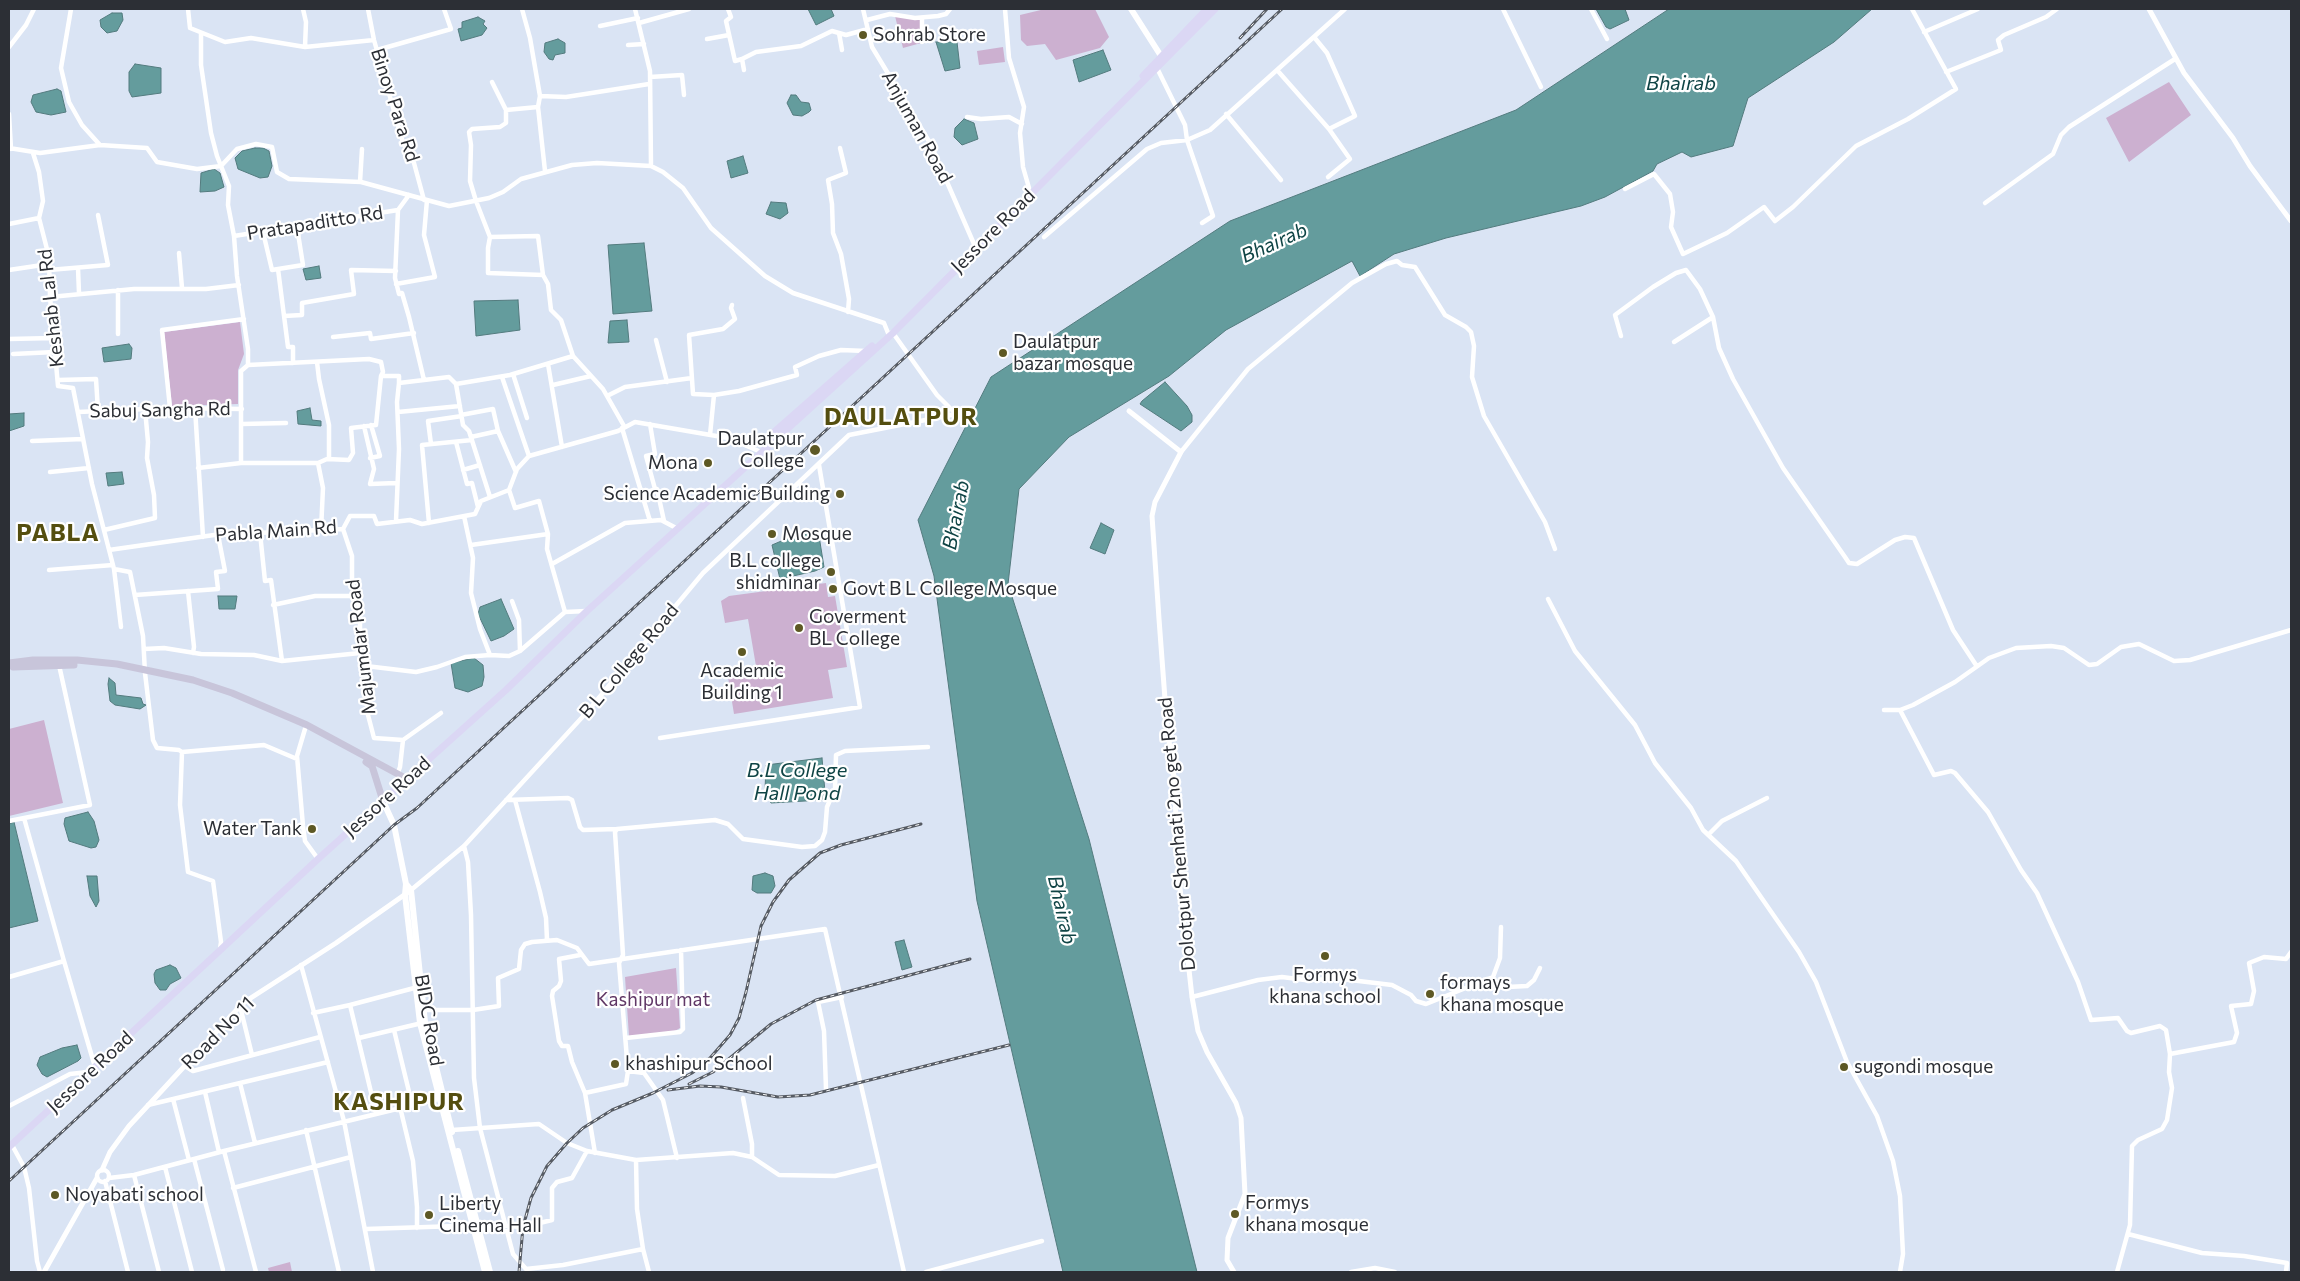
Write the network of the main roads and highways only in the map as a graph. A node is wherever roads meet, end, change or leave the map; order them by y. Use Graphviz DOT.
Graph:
graph roads {
  1 [pos="1131,9"];
  2 [pos="1207,9"];
  3 [pos="1215,9"];
  4 [pos="1162,56"];
  5 [pos="890,333"];
  6 [pos="764,451"];
  7 [pos="9,663"];
  8 [pos="9,668"];
  9 [pos="145,671"];
  10 [pos="407,779"];
  11 [pos="383,801"];
  12 [pos="406,884"];
  13 [pos="418,987"];
  14 [pos="423,1023"];
  15 [pos="442,1098"];
  16 [pos="10,1146"];
  17 [pos="476,1226"];
  18 [pos="485,1272"];
  19 [pos="490,1272"];
  1 -- 4 [label="main road"];
  2 -- 4 [label="highway, Jessore Road"];
  3 -- 5 [label="highway, Jessore Road"];
  4 -- 5 [label="highway, Jessore Road"];
  5 -- 6 [label="highway, Jessore Road"];
  5 -- 6 [label="highway, Jessore Road"];
  6 -- 10 [label="highway, Jessore Road"];
  7 -- 9 [label="main road"];
  8 -- 9 [label="main road"];
  9 -- 10 [label="main road"];
  9 -- 11 [label="main road"];
  10 -- 11 [label="highway, Jessore Road"];
  11 -- 12 [label="main road, BIDC Road"];
  11 -- 16 [label="highway, Jessore Road"];
  12 -- 13 [label="main road, BIDC Road"];
  12 -- 13 [label="main road, BIDC Road"];
  13 -- 14 [label="main road, BIDC Road"];
  13 -- 14 [label="main road, BIDC Road"];
  14 -- 15 [label="main road, BIDC Road"];
  15 -- 17 [label="main road, BIDC Road"];
  15 -- 17 [label="main road, BIDC Road"];
  17 -- 18 [label="main road, BIDC Road"];
  17 -- 19 [label="main road, BIDC Road"];
}
